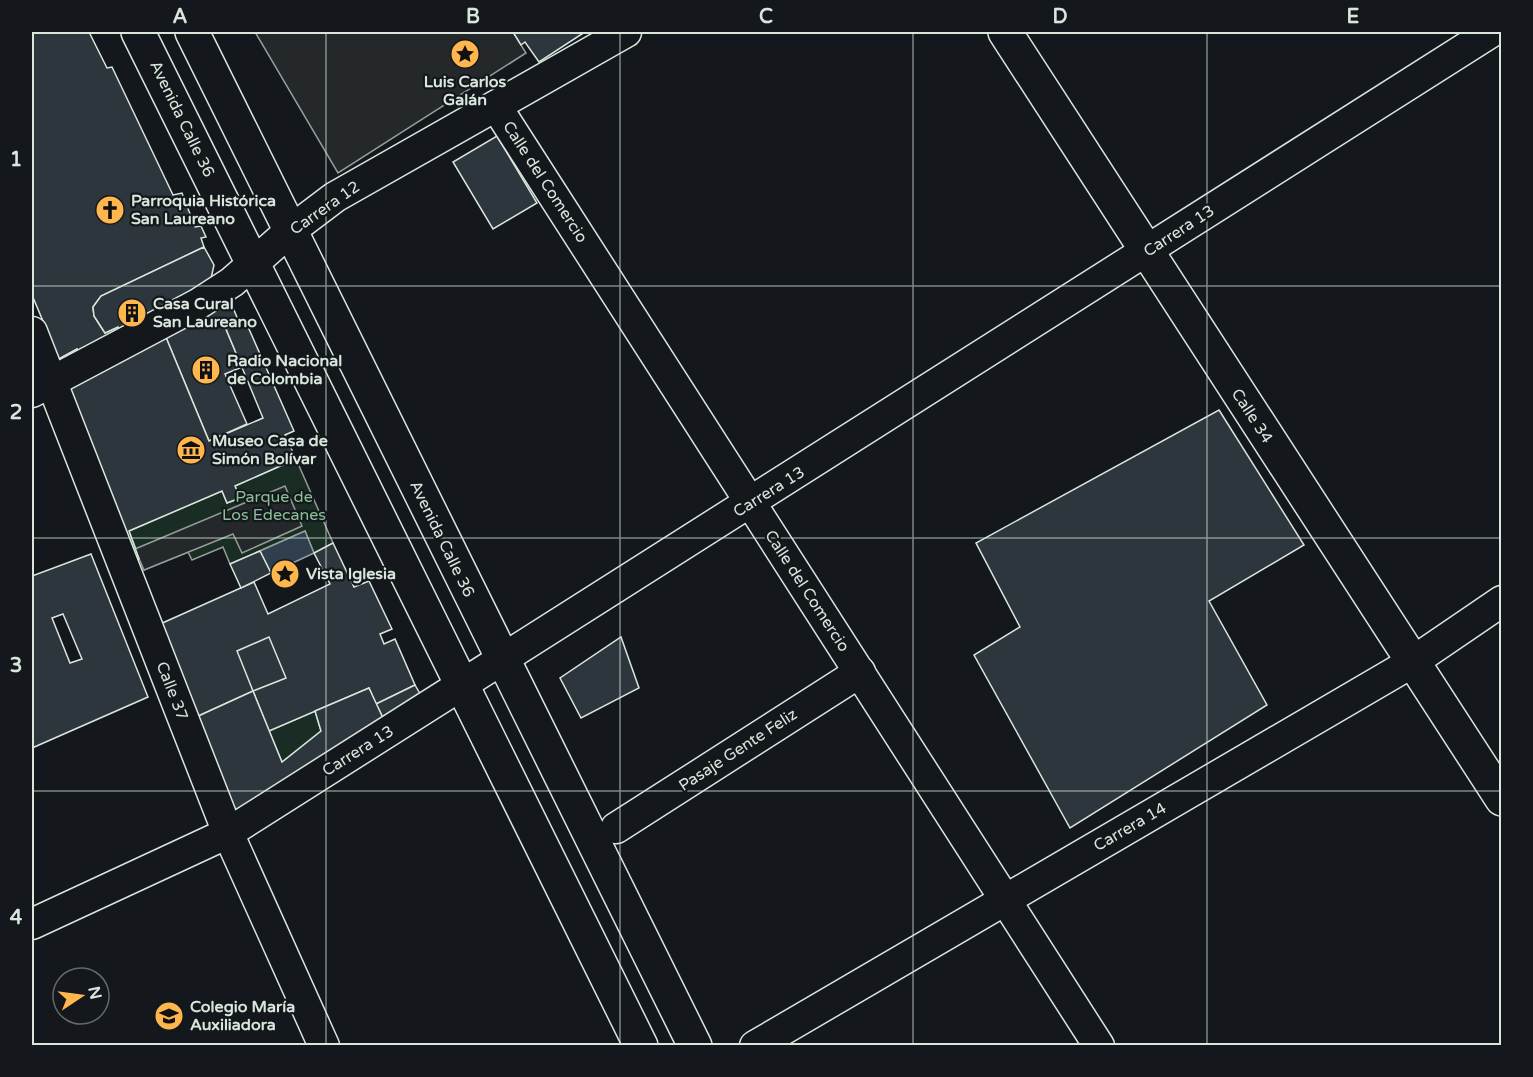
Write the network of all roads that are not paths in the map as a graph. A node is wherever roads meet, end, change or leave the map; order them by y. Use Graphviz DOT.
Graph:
graph roads {
  1 [pos="138,32"];
  2 [pos="192,32"];
  3 [pos="626,32"];
  4 [pos="1005,32"];
  5 [pos="1491,32"];
  6 [pos="496,106"];
  7 [pos="290,231"];
  8 [pos="1147,252"];
  9 [pos="253,265"];
  10 [pos="32,332"];
  11 [pos="42,387"];
  12 [pos="752,503"];
  13 [pos="1502,601"];
  14 [pos="502,660"];
  15 [pos="1411,663"];
  16 [pos="860,672"];
  17 [pos="461,686"];
  18 [pos="1502,799"];
  19 [pos="616,828"];
  20 [pos="228,833"];
  21 [pos="1006,899"];
  22 [pos="32,924"];
  23 [pos="324,1046"];
  24 [pos="641,1046"];
  25 [pos="695,1046"];
  26 [pos="755,1046"];
  27 [pos="1099,1046"];
  1 -- 9 [label="main road, Avenida Calle 36"];
  2 -- 7 [label="main road, Avenida Calle 36"];
  3 -- 6 [label="street, Carrera 12"];
  4 -- 8 [label="main road, Calle 34"];
  5 -- 8 [label="street, Carrera 13"];
  6 -- 7 [label="street, Carrera 12"];
  6 -- 12 [label="street, Calle del Comercio"];
  7 -- 9 [label="street, Carrera 12"];
  7 -- 14 [label="main road, Avenida Calle 36"];
  8 -- 12 [label="street, Carrera 13"];
  8 -- 15 [label="main road, Calle 34"];
  9 -- 11 [label="street, Carrera 12"];
  9 -- 17 [label="main road, Avenida Calle 36"];
  10 -- 11 [label="street, Calle 37"];
  11 -- 20 [label="street, Calle 37"];
  12 -- 14 [label="street, Carrera 13"];
  12 -- 16 [label="street, Calle del Comercio"];
  13 -- 15 [label="street, Carrera 14"];
  14 -- 17 [label="street, Carrera 13"];
  14 -- 25 [label="main road, Avenida Calle 36"];
  15 -- 18 [label="main road, Calle 34"];
  15 -- 21 [label="street, Carrera 14"];
  16 -- 19 [label="street, Pasaje Gente Feliz"];
  16 -- 21 [label="street, Calle del Comercio"];
  17 -- 20 [label="street, Carrera 13"];
  17 -- 24 [label="main road, Avenida Calle 36"];
  20 -- 22 [label="street, Carrera 13"];
  20 -- 23 [label="street, Calle 37"];
  21 -- 26 [label="street, Carrera 14"];
  21 -- 27 [label="street, Calle del Comercio"];
}
